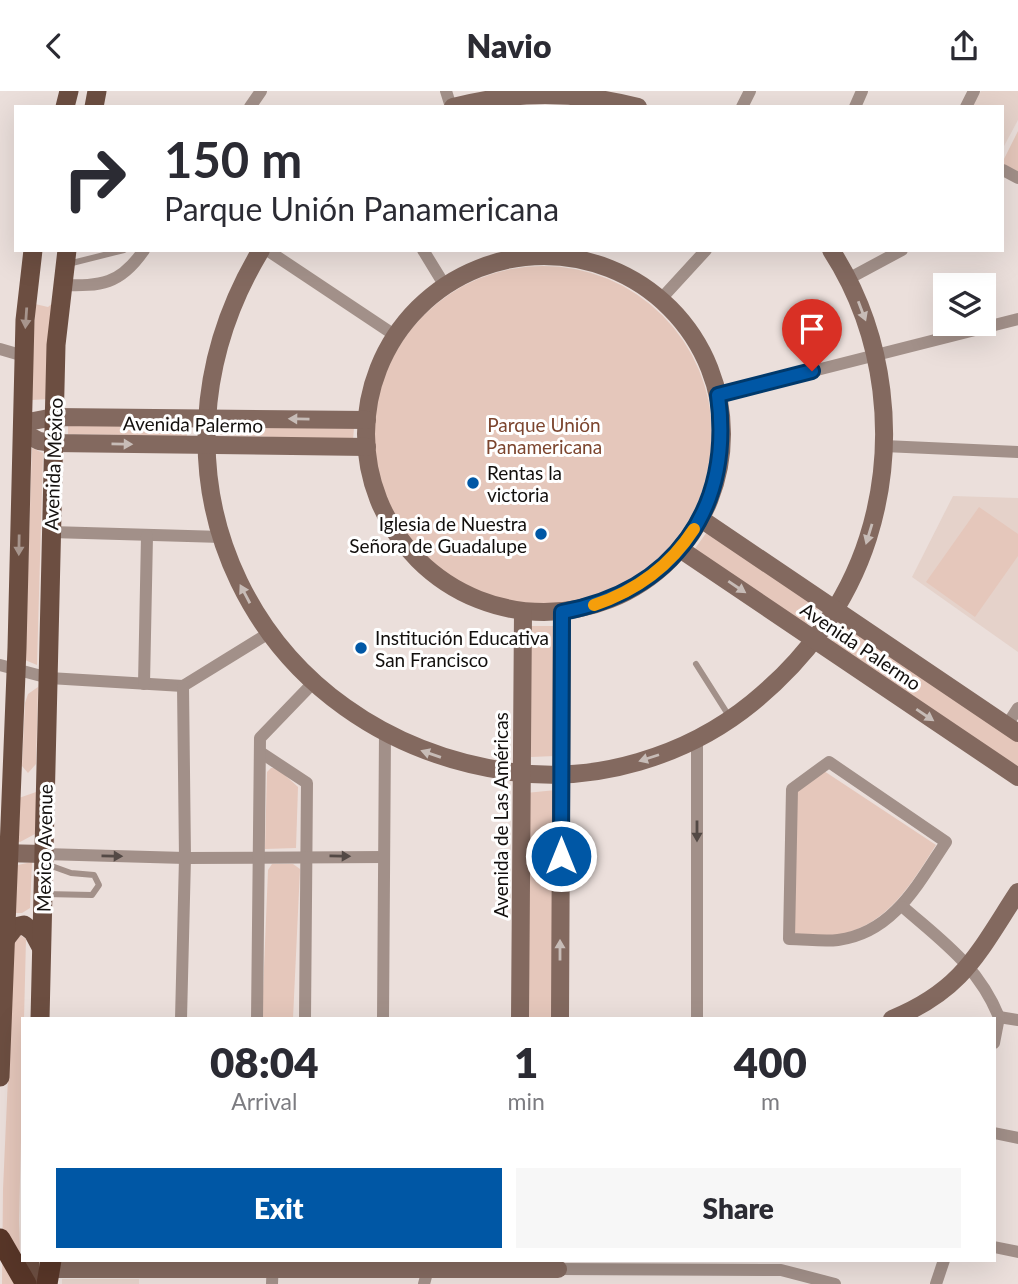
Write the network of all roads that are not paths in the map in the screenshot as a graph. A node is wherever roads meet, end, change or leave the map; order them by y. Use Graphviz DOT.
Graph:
graph roads {
  1 [pos="537,97"];
  2 [pos="557,97"];
  3 [pos="460,105"];
  4 [pos="622,105"];
  5 [pos="33,252"];
  6 [pos="104,252"];
  7 [pos="142,252"];
  8 [pos="260,252"];
  9 [pos="270,252"];
  10 [pos="424,252"];
  11 [pos="704,252"];
  12 [pos="832,252"];
  13 [pos="898,252"];
  14 [pos="537,253"];
  15 [pos="557,253"];
  16 [pos="66,257"];
  17 [pos="848,279"];
  18 [pos="29,280"];
  19 [pos="62,285"];
  20 [pos="445,286"];
  21 [pos="661,299"];
  22 [pos="1018,319"];
  23 [pos="396,336"];
  24 [pos="0,349"];
  25 [pos="875,354"];
  26 [pos="24,356"];
  27 [pos="718,395"];
  28 [pos="54,417"];
  29 [pos="207,417"];
  30 [pos="367,420"];
  31 [pos="22,428"];
  32 [pos="53,443"];
  33 [pos="207,445"];
  34 [pos="884,446"];
  35 [pos="367,447"];
  36 [pos="1018,452"];
  37 [pos="701,519"];
  38 [pos="51,532"];
  39 [pos="147,536"];
  40 [pos="222,537"];
  41 [pos="680,549"];
  42 [pos="835,610"];
  43 [pos="523,612"];
  44 [pos="562,612"];
  45 [pos="269,633"];
  46 [pos="815,640"];
  47 [pos="696,664"];
  48 [pos="8,668"];
  49 [pos="49,678"];
  50 [pos="313,683"];
  51 [pos="144,684"];
  52 [pos="183,686"];
  53 [pos="15,705"];
  54 [pos="1018,708"];
  55 [pos="731,718"];
  56 [pos="1012,729"];
  57 [pos="385,734"];
  58 [pos="698,738"];
  59 [pos="260,752"];
  60 [pos="46,774"];
  61 [pos="522,774"];
  62 [pos="562,774"];
  63 [pos="1018,777"];
  64 [pos="12,778"];
  65 [pos="4,853"];
  66 [pos="87,855"];
  67 [pos="69,856"];
  68 [pos="307,856"];
  69 [pos="258,857"];
  70 [pos="384,857"];
  71 [pos="185,858"];
  72 [pos="44,859"];
  73 [pos="71,873"];
  74 [pos="85,874"];
  75 [pos="43,894"];
  76 [pos="1016,900"];
  77 [pos="903,907"];
  78 [pos="5,940"];
  79 [pos="42,948"];
  80 [pos="971,966"];
  81 [pos="40,1017"];
  82 [pos="181,1017"];
  83 [pos="257,1017"];
  84 [pos="305,1017"];
  85 [pos="383,1017"];
  86 [pos="520,1017"];
  87 [pos="560,1017"];
  88 [pos="697,1017"];
  89 [pos="896,1017"];
  90 [pos="999,1017"];
  91 [pos="1018,1020"];
  92 [pos="996,1033"];
  93 [pos="0,1077"];
  94 [pos="996,1133"];
  95 [pos="1018,1138"];
  96 [pos="0,1239"];
  97 [pos="996,1247"];
  98 [pos="1018,1252"];
  99 [pos="30,1262"];
  100 [pos="943,1262"];
  101 [pos="121,1264"];
  102 [pos="179,1264"];
  103 [pos="381,1264"];
  104 [pos="694,1265"];
  105 [pos="782,1265"];
  106 [pos="51,1271"];
  107 [pos="272,1271"];
  108 [pos="518,1271"];
  109 [pos="558,1271"];
  110 [pos="426,1276"];
  111 [pos="26,1284"];
  112 [pos="32,1284"];
  113 [pos="835,1284"];
  114 [pos="936,1284"];
  1 -- 2 [label="street"];
  1 -- 3 [label="street"];
  2 -- 4 [label="street"];
  5 -- 18 [label="main road, Avenida México"];
  6 -- 16 [label="lane"];
  7 -- 19 [label="street"];
  8 -- 29 [label="street"];
  9 -- 23 [label="street"];
  10 -- 20 [label="street"];
  11 -- 21 [label="street"];
  12 -- 17 [label="street"];
  13 -- 17 [label="street"];
  14 -- 15 [label="street"];
  14 -- 20 [label="street"];
  15 -- 21 [label="street"];
  16 -- 19 [label="main road, Avenida México"];
  17 -- 25 [label="street, one-way"];
  18 -- 19 [label="main road"];
  18 -- 26 [label="main road, Avenida México, one-way"];
  19 -- 28 [label="main road, Avenida México"];
  20 -- 23 [label="street"];
  21 -- 27 [label="street"];
  22 -- 25 [label="street"];
  23 -- 30 [label="street"];
  24 -- 26 [label="street"];
  25 -- 27 [label="street"];
  25 -- 34 [label="street"];
  26 -- 31 [label="main road, Avenida México"];
  27 -- 37 [label="street"];
  28 -- 29 [label="street, Avenida Palermo"];
  28 -- 31 [label="street, Avenida Palermo"];
  28 -- 32 [label="main road, Avenida México"];
  30 -- 29 [label="street, Avenida Palermo, one-way"];
  29 -- 33 [label="street"];
  30 -- 35 [label="street"];
  31 -- 32 [label="street, Avenida Palermo"];
  31 -- 48 [label="main road, Avenida México, one-way"];
  32 -- 33 [label="street, Avenida Palermo, one-way"];
  32 -- 38 [label="main road, Avenida México"];
  33 -- 35 [label="street, Avenida Palermo"];
  33 -- 40 [label="street"];
  34 -- 36 [label="street"];
  34 -- 42 [label="street, one-way"];
  35 -- 43 [label="street"];
  37 -- 41 [label="street"];
  37 -- 42 [label="street, Avenida Palermo"];
  38 -- 39 [label="street"];
  38 -- 49 [label="main road, Avenida México"];
  39 -- 40 [label="street"];
  39 -- 51 [label="street"];
  45 -- 40 [label="street, one-way"];
  41 -- 44 [label="street"];
  41 -- 46 [label="street, Avenida Palermo, one-way"];
  42 -- 46 [label="street"];
  42 -- 56 [label="street, Avenida Palermo"];
  43 -- 44 [label="street"];
  43 -- 61 [label="street, Avenida de Las Américas"];
  44 -- 62 [label="street"];
  45 -- 50 [label="street"];
  45 -- 52 [label="street"];
  46 -- 55 [label="street"];
  46 -- 63 [label="street, Avenida Palermo, one-way"];
  47 -- 55 [label="lane"];
  48 -- 49 [label="street"];
  48 -- 53 [label="main road, Mexico Avenue"];
  49 -- 51 [label="street"];
  49 -- 53 [label="main road"];
  49 -- 60 [label="main road, Mexico Avenue"];
  50 -- 57 [label="street"];
  50 -- 59 [label="street"];
  51 -- 52 [label="street"];
  52 -- 71 [label="street"];
  53 -- 64 [label="main road, Mexico Avenue"];
  54 -- 56 [label="street"];
  55 -- 58 [label="street"];
  61 -- 57 [label="street, one-way"];
  57 -- 70 [label="street"];
  58 -- 62 [label="street, one-way"];
  58 -- 88 [label="street, one-way"];
  59 -- 68 [label="street"];
  59 -- 69 [label="street"];
  60 -- 64 [label="main road"];
  60 -- 72 [label="main road, Mexico Avenue"];
  61 -- 62 [label="street"];
  61 -- 86 [label="street, Avenida de Las Américas"];
  87 -- 62 [label="street, one-way"];
  64 -- 65 [label="main road, Mexico Avenue"];
  65 -- 72 [label="street"];
  65 -- 78 [label="main road, Mexico Avenue"];
  66 -- 67 [label="street"];
  66 -- 71 [label="street, one-way"];
  66 -- 74 [label="lane"];
  67 -- 72 [label="street"];
  67 -- 73 [label="lane"];
  68 -- 69 [label="street"];
  68 -- 70 [label="street, one-way"];
  68 -- 84 [label="street"];
  69 -- 71 [label="street"];
  69 -- 83 [label="street"];
  70 -- 85 [label="street"];
  71 -- 82 [label="street"];
  72 -- 73 [label="lane"];
  72 -- 75 [label="main road, Mexico Avenue"];
  73 -- 74 [label="lane"];
  74 -- 75 [label="lane"];
  75 -- 79 [label="main road, Mexico Avenue"];
  76 -- 80 [label="street"];
  77 -- 77 [label="street"];
  77 -- 80 [label="street"];
  78 -- 79 [label="main road"];
  78 -- 93 [label="main road, Mexico Avenue"];
  79 -- 81 [label="main road, Mexico Avenue"];
  80 -- 89 [label="street"];
  80 -- 90 [label="street"];
  90 -- 91 [label="street"];
  90 -- 92 [label="street"];
  94 -- 95 [label="street"];
  96 -- 111 [label="highway"];
  97 -- 98 [label="street"];
  99 -- 112 [label="main road"];
  100 -- 114 [label="street"];
  101 -- 102 [label="street"];
  101 -- 106 [label="street"];
  102 -- 107 [label="street"];
  103 -- 107 [label="street"];
  103 -- 110 [label="street"];
  104 -- 105 [label="street"];
  104 -- 109 [label="street"];
  105 -- 113 [label="street"];
  108 -- 109 [label="street"];
  108 -- 110 [label="street"];
}
